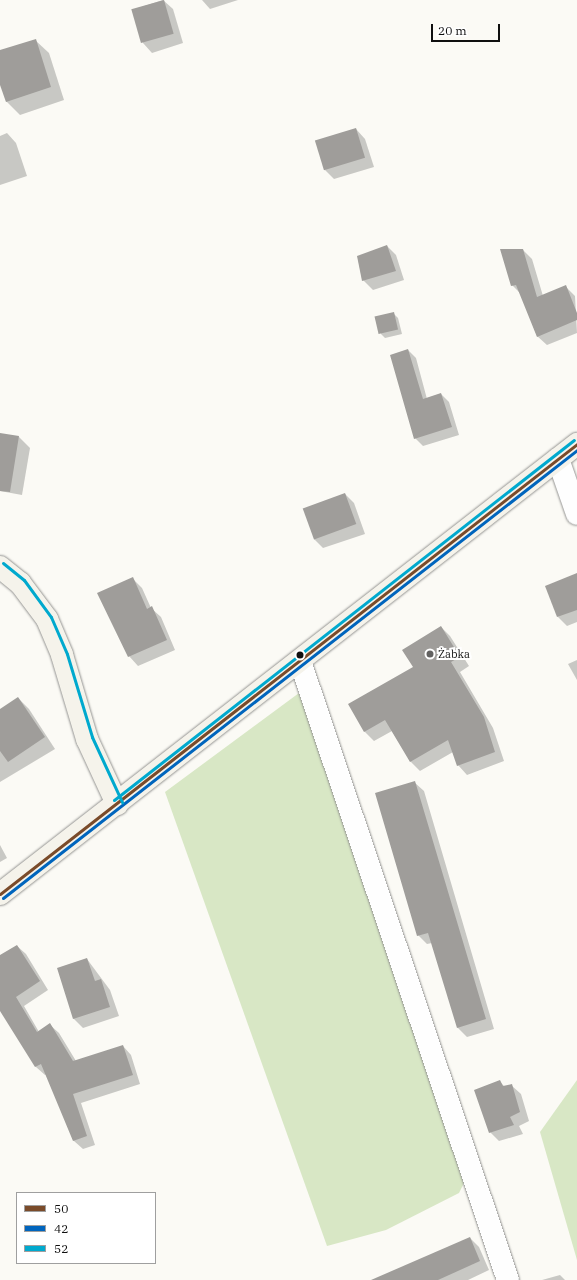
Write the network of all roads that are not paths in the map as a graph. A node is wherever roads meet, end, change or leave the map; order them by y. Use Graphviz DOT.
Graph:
graph roads {
  1 [pos="577,444"];
  2 [pos="558,459"];
  3 [pos="577,514"];
  4 [pos="0,568"];
  5 [pos="300,661"];
  6 [pos="117,804"];
  7 [pos="0,894"];
  8 [pos="508,1280"];
  1 -- 2 [label="main road"];
  2 -- 3 [label="street"];
  2 -- 5 [label="main road"];
  4 -- 6 [label="main road"];
  5 -- 6 [label="main road"];
  5 -- 8 [label="street"];
  6 -- 7 [label="main road"];
}
